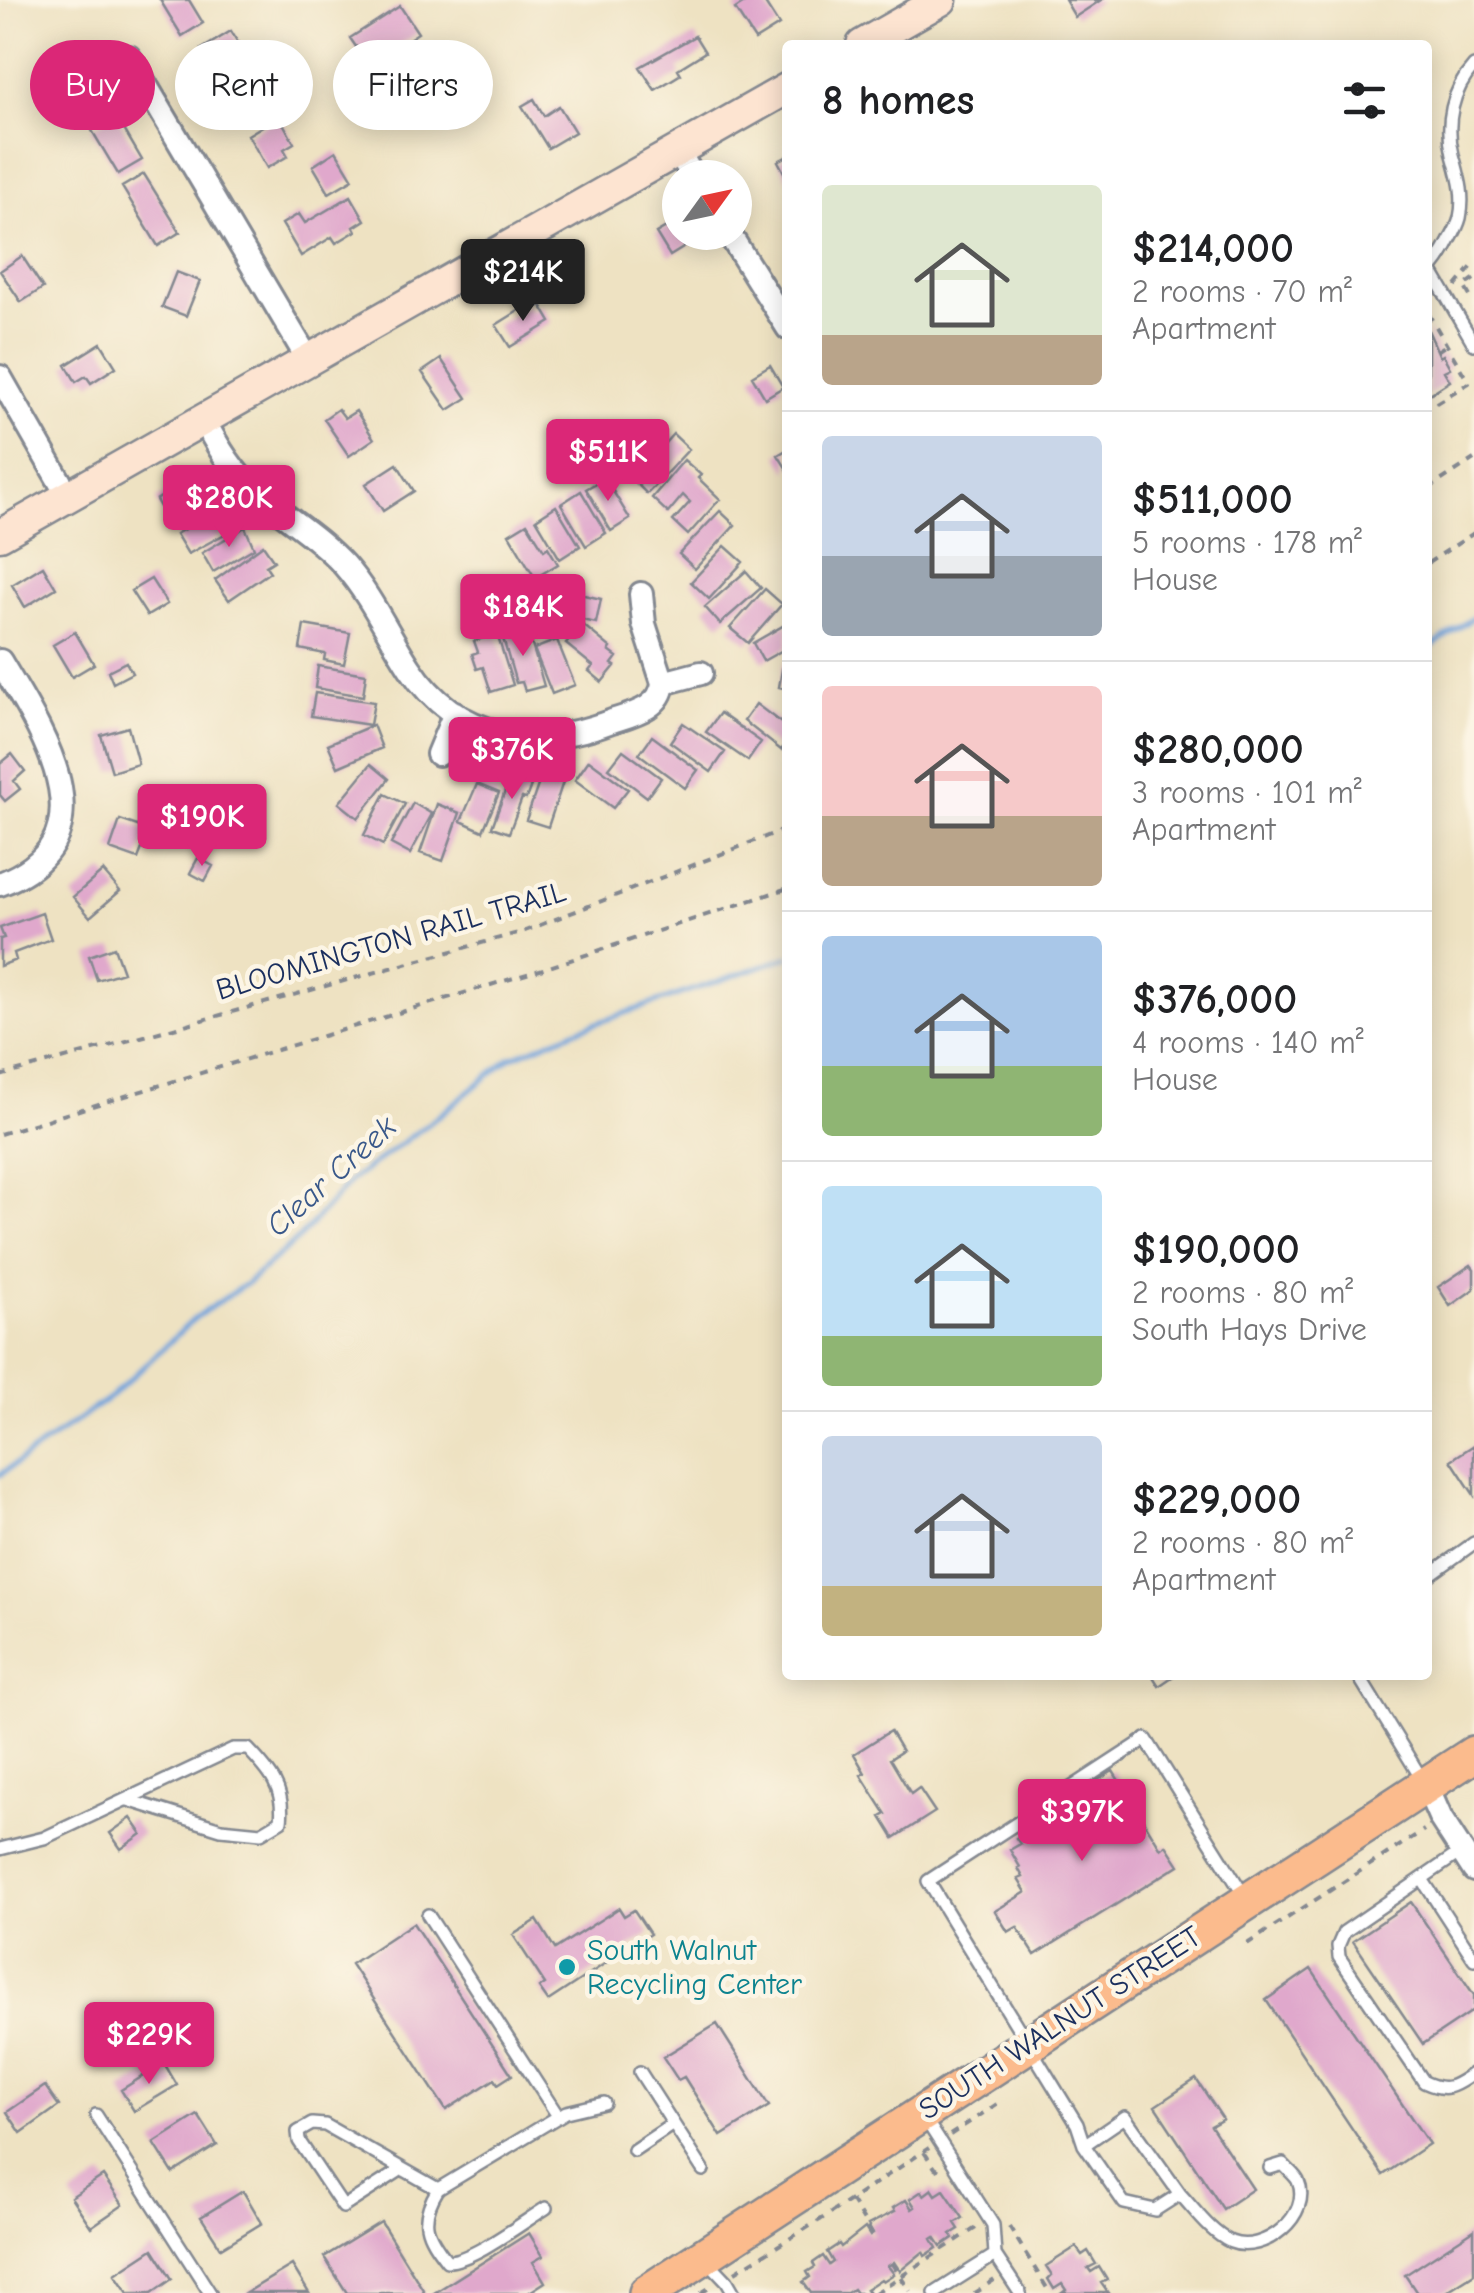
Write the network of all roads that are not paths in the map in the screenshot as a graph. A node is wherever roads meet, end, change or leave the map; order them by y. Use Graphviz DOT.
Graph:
graph roads {
  1 [pos="938,1"];
  2 [pos="871,40"];
  3 [pos="1474,66"];
  4 [pos="782,91"];
  5 [pos="155,102"];
  6 [pos="678,151"];
  7 [pos="683,160"];
  8 [pos="739,250"];
  9 [pos="1432,268"];
  10 [pos="1432,276"];
  11 [pos="782,318"];
  12 [pos="1474,344"];
  13 [pos="309,361"];
  14 [pos="0,376"];
  15 [pos="204,418"];
  16 [pos="68,496"];
  17 [pos="0,535"];
  18 [pos="641,594"];
  19 [pos="0,661"];
  20 [pos="701,674"];
  21 [pos="662,683"];
  22 [pos="455,713"];
  23 [pos="438,754"];
  24 [pos="0,884"];
  25 [pos="1474,1543"];
  26 [pos="1432,1573"];
  27 [pos="1361,1680"];
  28 [pos="1474,1754"];
  29 [pos="1426,1785"];
  30 [pos="128,1800"];
  31 [pos="0,1849"];
  32 [pos="1468,1861"];
  33 [pos="1422,1879"];
  34 [pos="1247,1901"];
  35 [pos="428,1915"];
  36 [pos="1474,1960"];
  37 [pos="1029,2044"];
  38 [pos="640,2072"];
  39 [pos="1474,2072"];
  40 [pos="604,2102"];
  41 [pos="96,2115"];
  42 [pos="558,2116"];
  43 [pos="674,2124"];
  44 [pos="931,2127"];
  45 [pos="1084,2145"];
  46 [pos="634,2150"];
  47 [pos="1270,2168"];
  48 [pos="402,2169"];
  49 [pos="702,2170"];
  50 [pos="438,2190"];
  51 [pos="1180,2194"];
  52 [pos="546,2208"];
  53 [pos="995,2254"];
  54 [pos="714,2267"];
  55 [pos="210,2293"];
  56 [pos="647,2293"];
  57 [pos="734,2293"];
  58 [pos="935,2293"];
  59 [pos="1020,2293"];
  1 -- 2 [label="street"];
  3 -- 9 [label="lane"];
  4 -- 6 [label="street"];
  5 -- 13 [label="street"];
  6 -- 7 [label="street"];
  6 -- 13 [label="street"];
  8 -- 11 [label="street"];
  10 -- 12 [label="lane"];
  13 -- 15 [label="street"];
  14 -- 16 [label="street"];
  15 -- 16 [label="street"];
  15 -- 22 [label="street"];
  16 -- 17 [label="street"];
  18 -- 21 [label="street"];
  19 -- 24 [label="street"];
  20 -- 21 [label="street"];
  21 -- 22 [label="street"];
  22 -- 23 [label="street"];
  25 -- 26 [label="lane"];
  27 -- 29 [label="lane"];
  28 -- 29 [label="main road, SOUTH WALNUT STREET"];
  29 -- 32 [label="street"];
  29 -- 34 [label="main road, SOUTH WALNUT STREET"];
  30 -- 30 [label="lane"];
  30 -- 31 [label="lane"];
  32 -- 33 [label="lane"];
  33 -- 36 [label="lane"];
  33 -- 39 [label="lane"];
  34 -- 37 [label="main road, SOUTH WALNUT STREET"];
  34 -- 37 [label="lane"];
  35 -- 42 [label="lane"];
  37 -- 44 [label="main road, SOUTH WALNUT STREET"];
  37 -- 45 [label="lane"];
  38 -- 43 [label="lane"];
  40 -- 42 [label="lane"];
  41 -- 55 [label="lane"];
  42 -- 50 [label="lane"];
  43 -- 46 [label="lane"];
  43 -- 49 [label="lane"];
  44 -- 53 [label="lane"];
  44 -- 54 [label="main road, SOUTH WALNUT STREET"];
  45 -- 51 [label="lane"];
  45 -- 51 [label="lane"];
  47 -- 51 [label="lane"];
  48 -- 48 [label="lane"];
  48 -- 50 [label="lane"];
  50 -- 52 [label="lane"];
  53 -- 58 [label="lane"];
  53 -- 59 [label="lane"];
  54 -- 56 [label="main road, SOUTH WALNUT STREET"];
  54 -- 57 [label="lane"];
}
